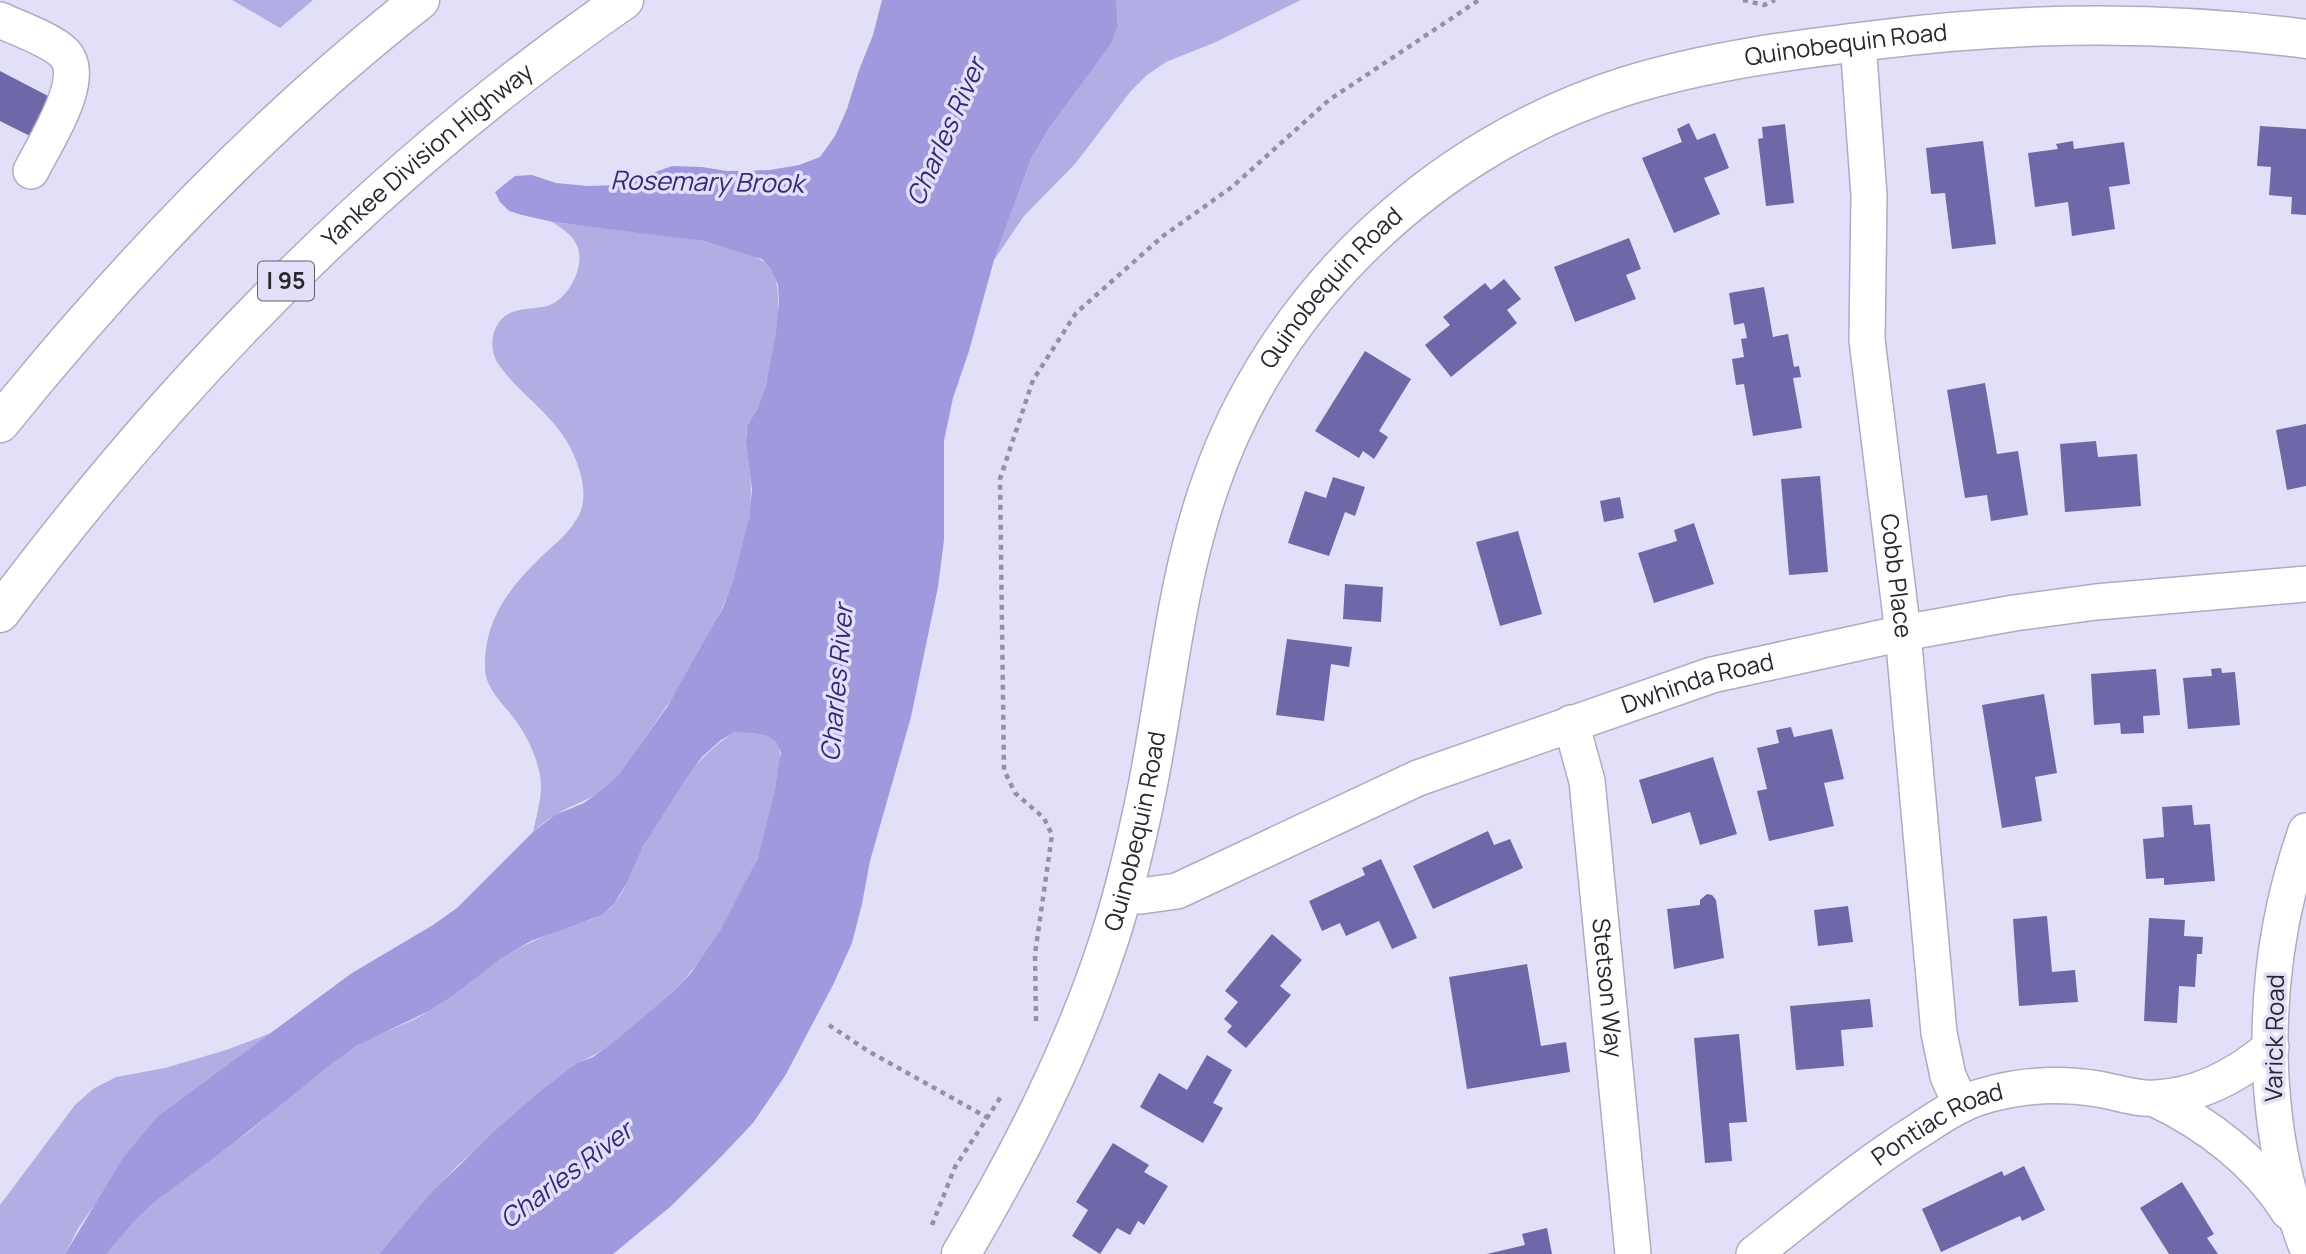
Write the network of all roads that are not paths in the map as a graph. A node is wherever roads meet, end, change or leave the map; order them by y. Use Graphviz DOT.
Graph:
graph roads {
  1 [pos="420,0"];
  2 [pos="624,0"];
  3 [pos="0,20"];
  4 [pos="2306,39"];
  5 [pos="1858,42"];
  6 [pos="31,171"];
  7 [pos="0,423"];
  8 [pos="2306,584"];
  9 [pos="0,614"];
  10 [pos="1903,633"];
  11 [pos="1571,723"];
  12 [pos="2306,831"];
  13 [pos="1123,894"];
  14 [pos="2271,1047"];
  15 [pos="2155,1099"];
  16 [pos="1961,1105"];
  17 [pos="2303,1237"];
  18 [pos="961,1254"];
  19 [pos="1633,1254"];
  20 [pos="1754,1254"];
  1 -- 7 [label="main road"];
  2 -- 9 [label="main road, Yankee Division Highway / I 95"];
  3 -- 6 [label="street"];
  4 -- 5 [label="main road, Quinobequin Road"];
  5 -- 10 [label="street, Cobb Place"];
  5 -- 13 [label="main road, Quinobequin Road"];
  8 -- 10 [label="street, Dwhinda Road"];
  10 -- 11 [label="street, Dwhinda Road"];
  10 -- 16 [label="street, Cobb Place"];
  11 -- 13 [label="street, Dwhinda Road"];
  11 -- 19 [label="street, Stetson Way"];
  12 -- 14 [label="street, Varick Road"];
  13 -- 18 [label="main road, Quinobequin Road"];
  14 -- 15 [label="street, Pontiac Road"];
  14 -- 17 [label="street, Varick Road"];
  15 -- 16 [label="street, Pontiac Road"];
  15 -- 17 [label="street, Pontiac Road"];
  16 -- 20 [label="street, Pontiac Road"];
}
